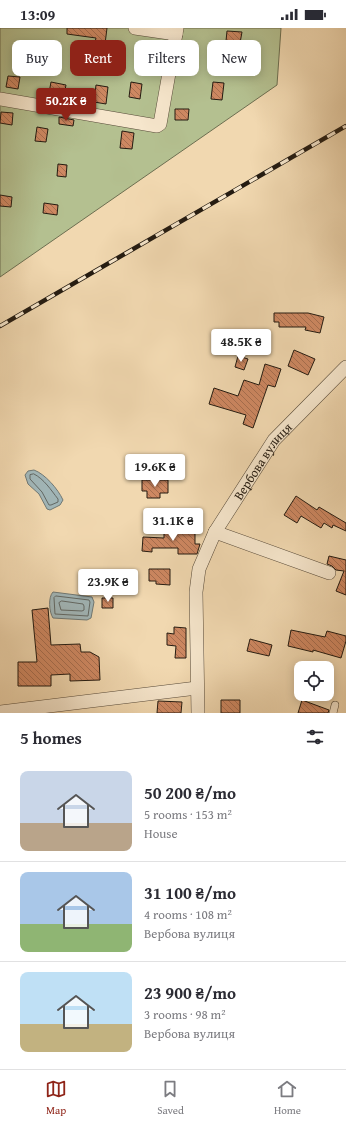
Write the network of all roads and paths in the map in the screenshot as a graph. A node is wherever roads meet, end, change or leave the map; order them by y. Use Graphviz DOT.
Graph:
graph roads {
  1 [pos="135,28"];
  2 [pos="177,31"];
  3 [pos="0,99"];
  4 [pos="346,367"];
  5 [pos="215,532"];
  6 [pos="329,573"];
  7 [pos="197,688"];
  8 [pos="334,705"];
  9 [pos="0,712"];
  10 [pos="198,713"];
  11 [pos="333,713"];
  1 -- 2 [label="street"];
  2 -- 3 [label="street"];
  4 -- 5 [label="street, Вербова вулиця"];
  5 -- 6 [label="street"];
  5 -- 7 [label="street, Вербова вулиця"];
  7 -- 9 [label="street"];
  7 -- 10 [label="street, Вербова вулиця"];
  8 -- 11 [label="lane"];
}
